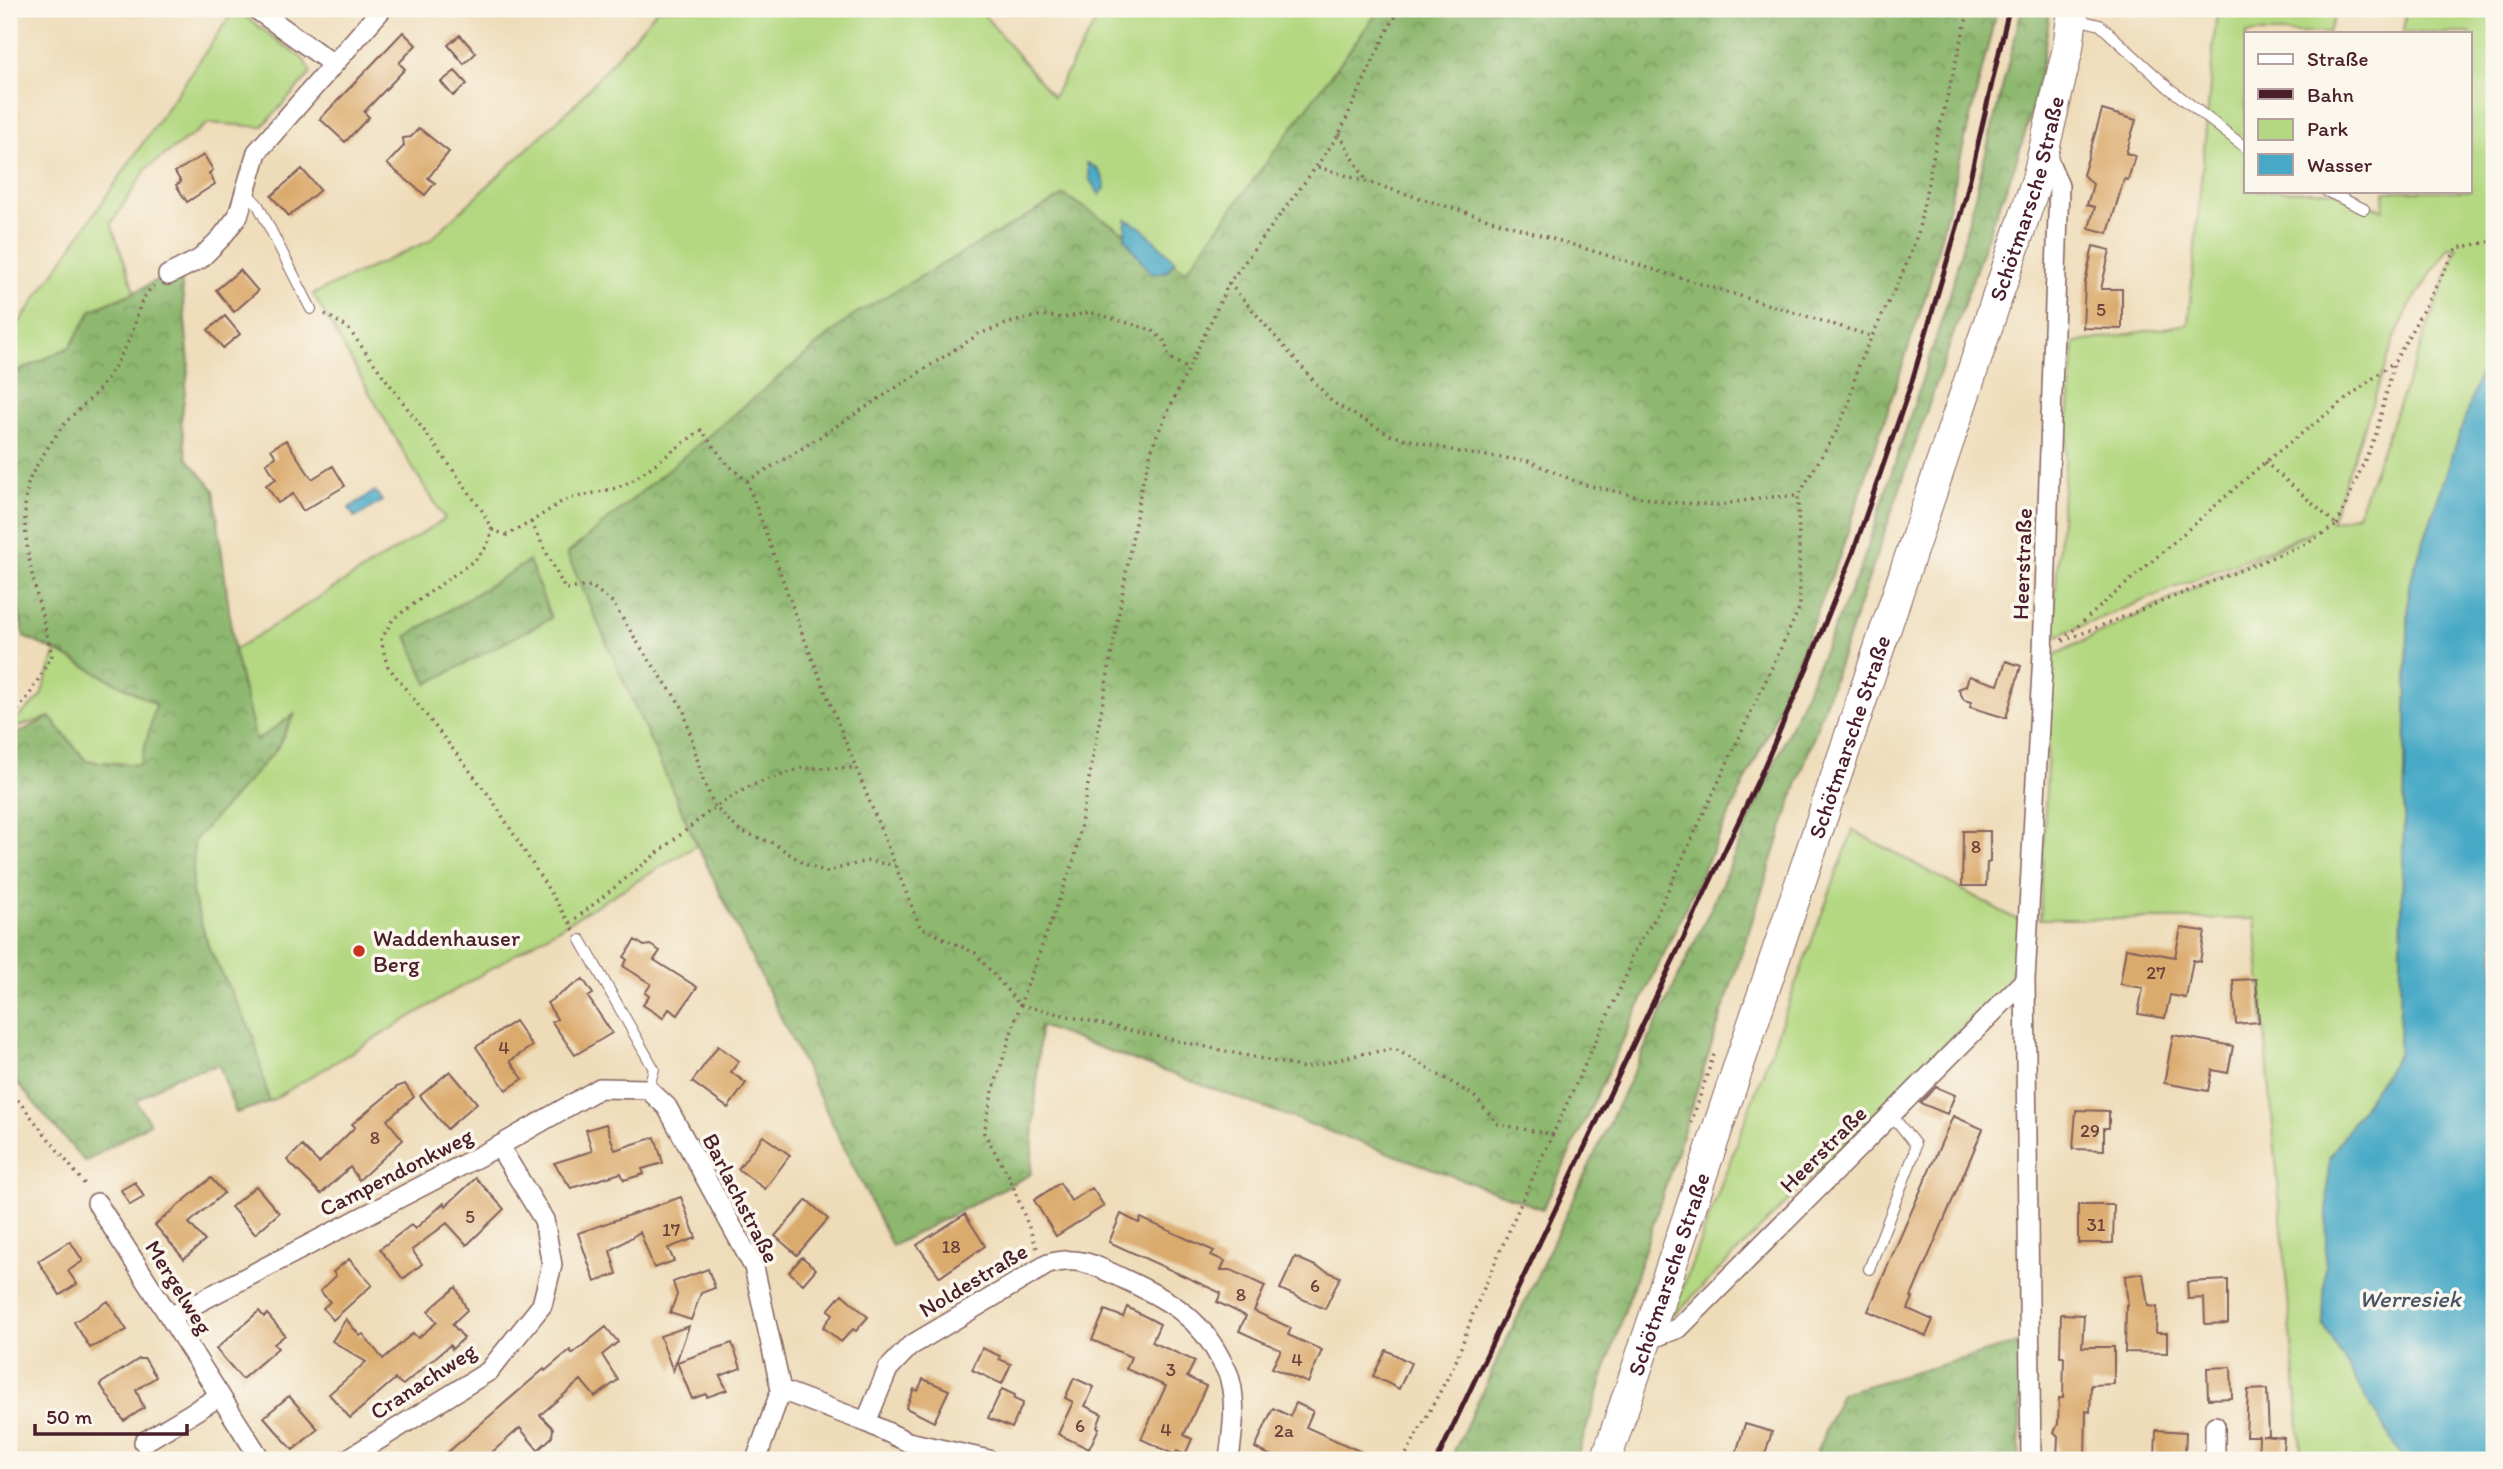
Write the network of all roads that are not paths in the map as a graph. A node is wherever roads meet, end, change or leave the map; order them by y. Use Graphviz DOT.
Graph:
graph roads {
  1 [pos="256,9"];
  2 [pos="382,9"];
  3 [pos="2072,13"];
  4 [pos="333,64"];
  5 [pos="2244,146"];
  6 [pos="2045,152"];
  7 [pos="246,192"];
  8 [pos="2328,192"];
  9 [pos="2364,209"];
  10 [pos="168,275"];
  11 [pos="311,309"];
  12 [pos="581,940"];
  13 [pos="2025,980"];
  14 [pos="648,1089"];
  15 [pos="1891,1114"];
  16 [pos="499,1146"];
  17 [pos="97,1203"];
  18 [pos="1869,1269"];
  19 [pos="170,1317"];
  20 [pos="1647,1340"];
  21 [pos="781,1390"];
  22 [pos="220,1396"];
  23 [pos="866,1422"];
  24 [pos="2215,1426"];
  25 [pos="144,1442"];
  26 [pos="261,1460"];
  27 [pos="346,1460"];
  28 [pos="756,1460"];
  29 [pos="989,1460"];
  30 [pos="1229,1460"];
  31 [pos="1606,1460"];
  32 [pos="2031,1460"];
  33 [pos="2215,1460"];
  1 -- 4 [label="street"];
  2 -- 4 [label="street"];
  3 -- 5 [label="lane"];
  3 -- 6 [label="main road, Schötmarsche Straße"];
  4 -- 7 [label="street"];
  6 -- 13 [label="street, Heerstraße"];
  6 -- 20 [label="main road, Schötmarsche Straße"];
  7 -- 10 [label="street"];
  7 -- 11 [label="lane"];
  8 -- 9 [label="lane"];
  12 -- 14 [label="lane"];
  13 -- 15 [label="street, Heerstraße"];
  13 -- 32 [label="street, Heerstraße"];
  14 -- 16 [label="street, Campendonkweg"];
  14 -- 21 [label="street, Barlachstraße"];
  15 -- 18 [label="lane"];
  15 -- 20 [label="street, Heerstraße"];
  16 -- 19 [label="street, Campendonkweg"];
  16 -- 27 [label="street, Cranachweg"];
  17 -- 19 [label="street, Mergelweg"];
  19 -- 22 [label="street, Mergelweg"];
  20 -- 31 [label="main road, Schötmarsche Straße"];
  21 -- 23 [label="street"];
  21 -- 28 [label="street"];
  22 -- 25 [label="street"];
  22 -- 26 [label="street, Mergelweg"];
  23 -- 29 [label="street"];
  23 -- 30 [label="street, Noldestraße"];
  24 -- 33 [label="street"];
}
